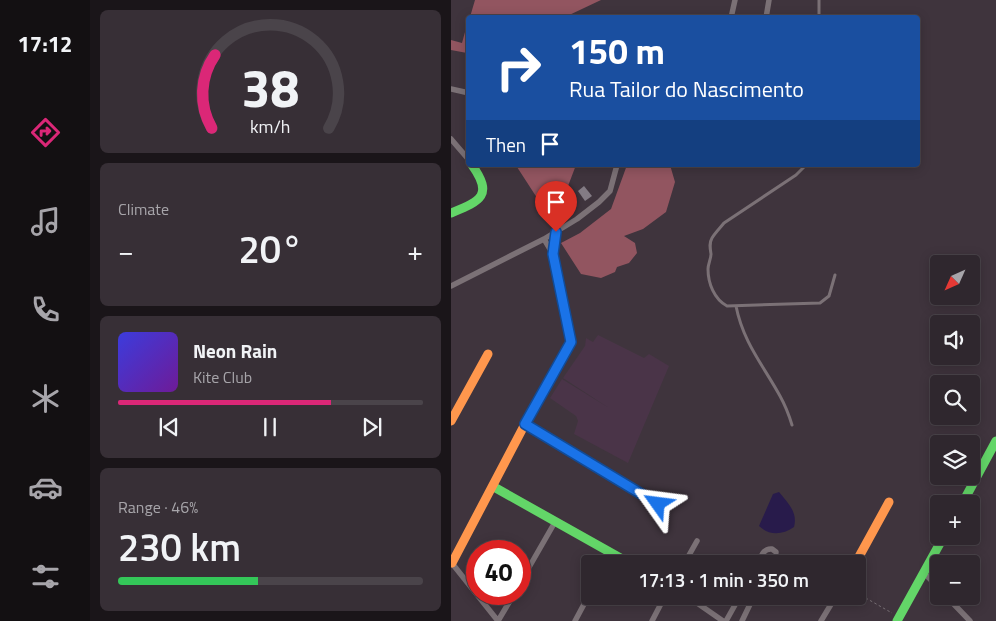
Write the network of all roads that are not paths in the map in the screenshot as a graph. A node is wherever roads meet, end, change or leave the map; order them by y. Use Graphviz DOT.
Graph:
graph roads {
  1 [pos="735,0"];
  2 [pos="769,0"];
  3 [pos="819,0"];
  4 [pos="732,15"];
  5 [pos="766,15"];
  6 [pos="819,15"];
  7 [pos="451,89"];
  8 [pos="466,92"];
  9 [pos="451,139"];
  10 [pos="466,156"];
  11 [pos="474,167"];
  12 [pos="616,167"];
  13 [pos="804,167"];
  14 [pos="451,213"];
  15 [pos="556,232"];
  16 [pos="543,240"];
  17 [pos="553,254"];
  18 [pos="835,276"];
  19 [pos="451,286"];
  20 [pos="736,306"];
  21 [pos="488,354"];
  22 [pos="451,421"];
  23 [pos="525,424"];
  24 [pos="792,425"];
  25 [pos="996,441"];
  26 [pos="494,487"];
  27 [pos="967,495"];
  28 [pos="889,502"];
  29 [pos="658,504"];
  30 [pos="555,522"];
  31 [pos="697,541"];
  32 [pos="939,545"];
  33 [pos="611,553"];
  34 [pos="615,555"];
  35 [pos="689,555"];
  36 [pos="762,555"];
  37 [pos="776,555"];
  38 [pos="860,555"];
  39 [pos="451,563"];
  40 [pos="531,564"];
  41 [pos="924,573"];
  42 [pos="930,579"];
  43 [pos="507,605"];
  44 [pos="584,605"];
  45 [pos="660,605"];
  46 [pos="701,605"];
  47 [pos="735,605"];
  48 [pos="750,605"];
  49 [pos="831,605"];
  50 [pos="955,605"];
  51 [pos="898,619"];
  52 [pos="498,621"];
  53 [pos="575,621"];
  54 [pos="652,621"];
  55 [pos="725,621"];
  56 [pos="742,621"];
  57 [pos="821,621"];
  58 [pos="970,621"];
  1 -- 4 [label="street"];
  2 -- 5 [label="street"];
  3 -- 6 [label="lane"];
  7 -- 8 [label="street"];
  9 -- 10 [label="street"];
  11 -- 14 [label="street"];
  12 -- 15 [label="street"];
  13 -- 20 [label="lane"];
  15 -- 16 [label="street"];
  15 -- 17 [label="street"];
  16 -- 17 [label="street"];
  16 -- 19 [label="street"];
  17 -- 23 [label="street"];
  18 -- 20 [label="lane"];
  20 -- 24 [label="lane"];
  21 -- 22 [label="street"];
  23 -- 26 [label="street"];
  23 -- 29 [label="street"];
  25 -- 27 [label="street"];
  26 -- 30 [label="street"];
  26 -- 39 [label="street"];
  28 -- 38 [label="street"];
  30 -- 33 [label="street"];
  30 -- 40 [label="street"];
  31 -- 35 [label="street"];
  32 -- 41 [label="street"];
  33 -- 34 [label="street"];
  36 -- 37 [label="street"];
  39 -- 52 [label="street"];
  41 -- 42 [label="street"];
  41 -- 51 [label="street"];
  43 -- 52 [label="street"];
  44 -- 53 [label="street"];
  45 -- 54 [label="street"];
  46 -- 55 [label="street"];
  47 -- 55 [label="street"];
  48 -- 56 [label="street"];
  49 -- 57 [label="street"];
  50 -- 58 [label="street"];
}
